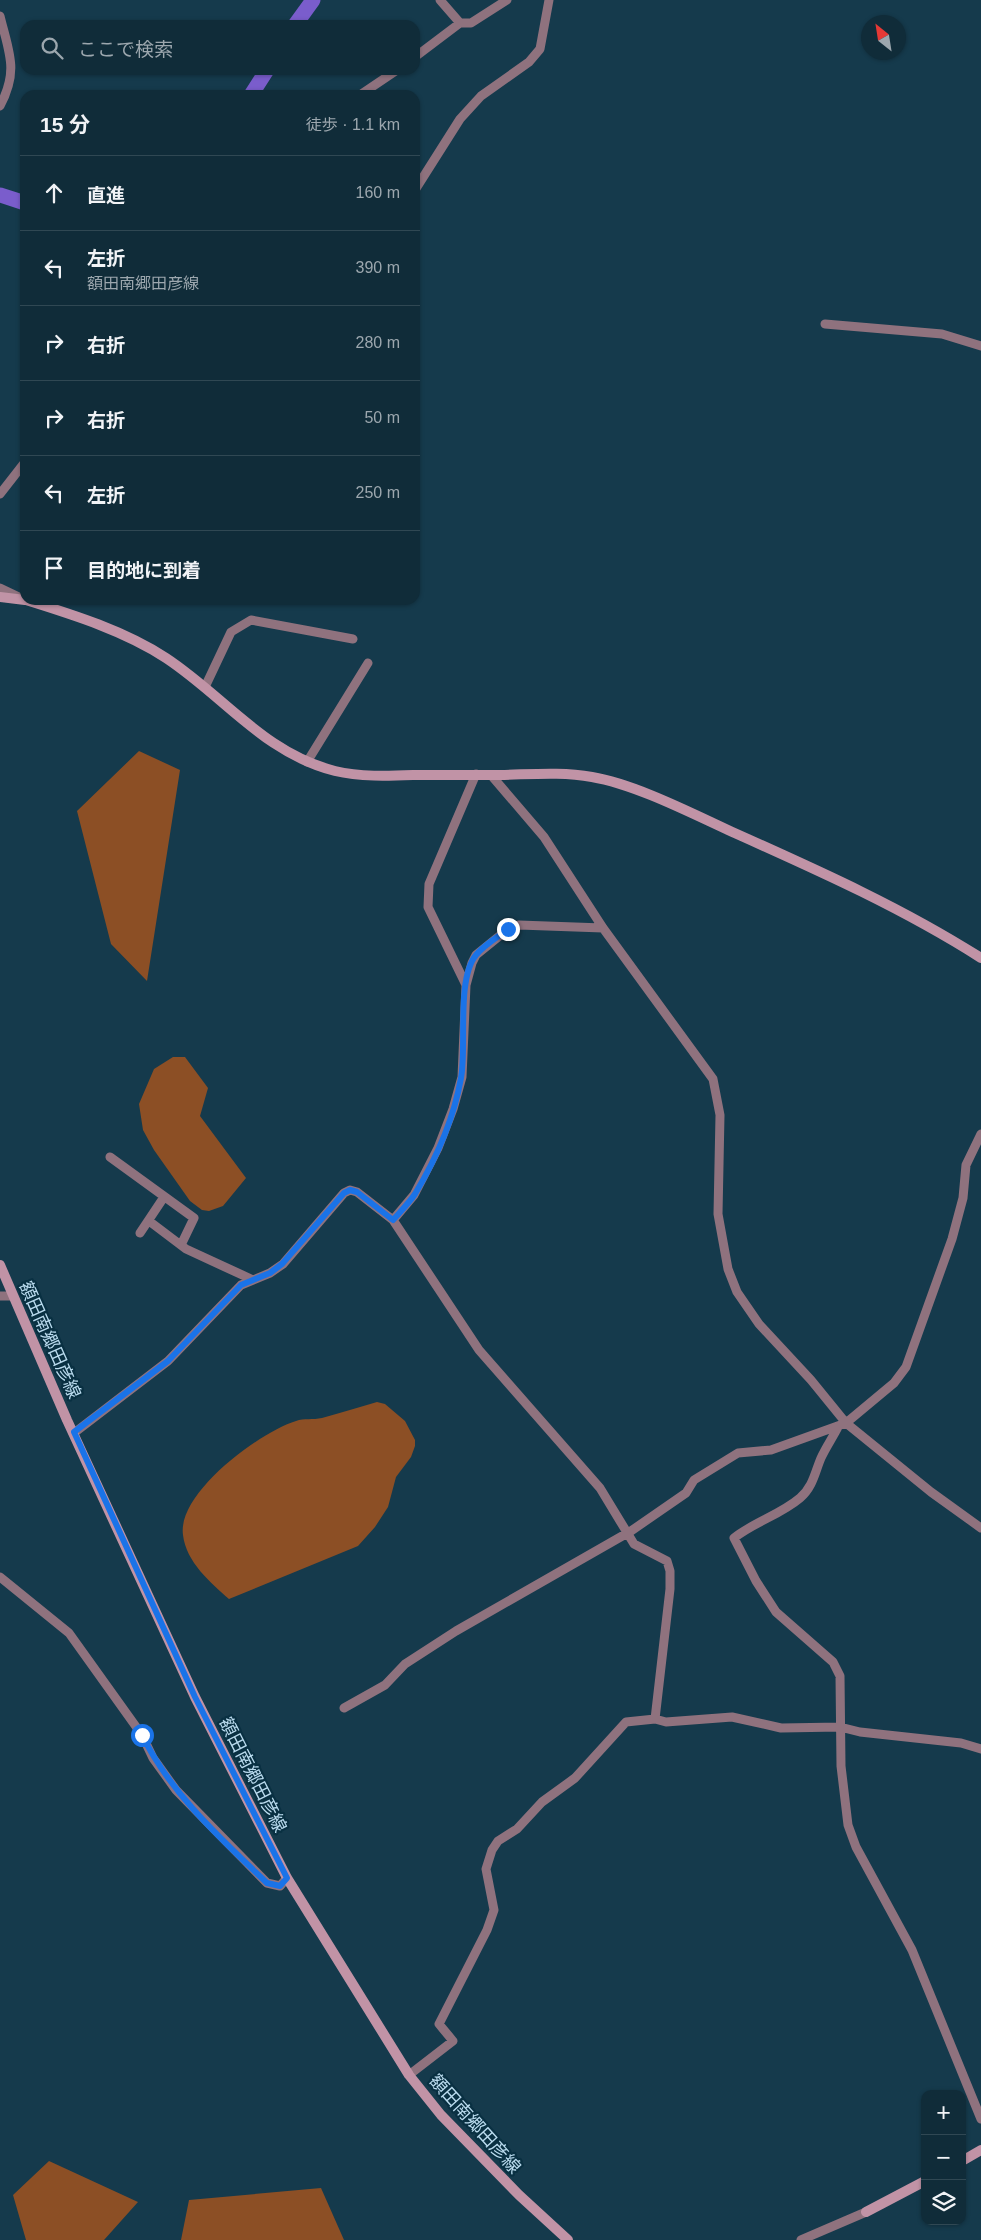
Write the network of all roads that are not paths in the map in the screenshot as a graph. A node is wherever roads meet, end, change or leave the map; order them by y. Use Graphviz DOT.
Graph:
graph roads {
  1 [pos="440,0"];
  2 [pos="507,0"];
  3 [pos="549,0"];
  4 [pos="0,16"];
  5 [pos="460,23"];
  6 [pos="420,52"];
  7 [pos="390,75"];
  8 [pos="367,90"];
  9 [pos="0,106"];
  10 [pos="420,182"];
  11 [pos="825,324"];
  12 [pos="981,346"];
  13 [pos="20,468"];
  14 [pos="0,494"];
  15 [pos="0,588"];
  16 [pos="0,597"];
  17 [pos="20,597"];
  18 [pos="20,599"];
  19 [pos="43,605"];
  20 [pos="353,639"];
  21 [pos="368,663"];
  22 [pos="205,687"];
  23 [pos="307,762"];
  24 [pos="476,774"];
  25 [pos="491,775"];
  26 [pos="603,928"];
  27 [pos="981,958"];
  28 [pos="466,985"];
  29 [pos="981,1134"];
  30 [pos="110,1157"];
  31 [pos="164,1197"];
  32 [pos="393,1220"];
  33 [pos="149,1221"];
  34 [pos="140,1233"];
  35 [pos="180,1245"];
  36 [pos="0,1265"];
  37 [pos="251,1279"];
  38 [pos="0,1296"];
  39 [pos="13,1296"];
  40 [pos="842,1425"];
  41 [pos="74,1432"];
  42 [pos="981,1528"];
  43 [pos="626,1532"];
  44 [pos="0,1577"];
  45 [pos="344,1708"];
  46 [pos="655,1719"];
  47 [pos="840,1727"];
  48 [pos="981,1749"];
  49 [pos="287,1878"];
  50 [pos="409,2075"];
  51 [pos="981,2119"];
  52 [pos="981,2150"];
  53 [pos="966,2159"];
  54 [pos="921,2183"];
  55 [pos="866,2212"];
  56 [pos="568,2240"];
  57 [pos="801,2240"];
  1 -- 5 [label="street"];
  2 -- 5 [label="street"];
  3 -- 10 [label="street"];
  4 -- 9 [label="street"];
  5 -- 6 [label="street"];
  7 -- 8 [label="street"];
  11 -- 12 [label="street"];
  13 -- 14 [label="street"];
  15 -- 17 [label="street"];
  16 -- 18 [label="street"];
  19 -- 22 [label="street"];
  20 -- 22 [label="street"];
  21 -- 23 [label="street"];
  22 -- 23 [label="street"];
  23 -- 24 [label="street"];
  24 -- 25 [label="street"];
  24 -- 28 [label="street"];
  25 -- 26 [label="street"];
  25 -- 27 [label="street"];
  26 -- 28 [label="street"];
  26 -- 40 [label="street"];
  28 -- 32 [label="street"];
  29 -- 40 [label="street"];
  30 -- 31 [label="street"];
  31 -- 33 [label="street"];
  31 -- 35 [label="street"];
  32 -- 37 [label="street"];
  32 -- 43 [label="street"];
  33 -- 34 [label="street"];
  33 -- 35 [label="street"];
  35 -- 37 [label="street"];
  36 -- 39 [label="street, 額田南郷田彦線"];
  37 -- 41 [label="street"];
  38 -- 39 [label="street"];
  39 -- 41 [label="street, 額田南郷田彦線"];
  40 -- 42 [label="street"];
  40 -- 43 [label="street"];
  40 -- 47 [label="street"];
  41 -- 49 [label="street, 額田南郷田彦線"];
  43 -- 45 [label="street"];
  43 -- 46 [label="street"];
  44 -- 49 [label="street"];
  46 -- 47 [label="street"];
  46 -- 50 [label="street"];
  47 -- 48 [label="street"];
  47 -- 51 [label="street"];
  49 -- 50 [label="street, 額田南郷田彦線"];
  50 -- 56 [label="street, 額田南郷田彦線"];
  52 -- 53 [label="street"];
  54 -- 55 [label="street"];
  55 -- 57 [label="street"];
}
